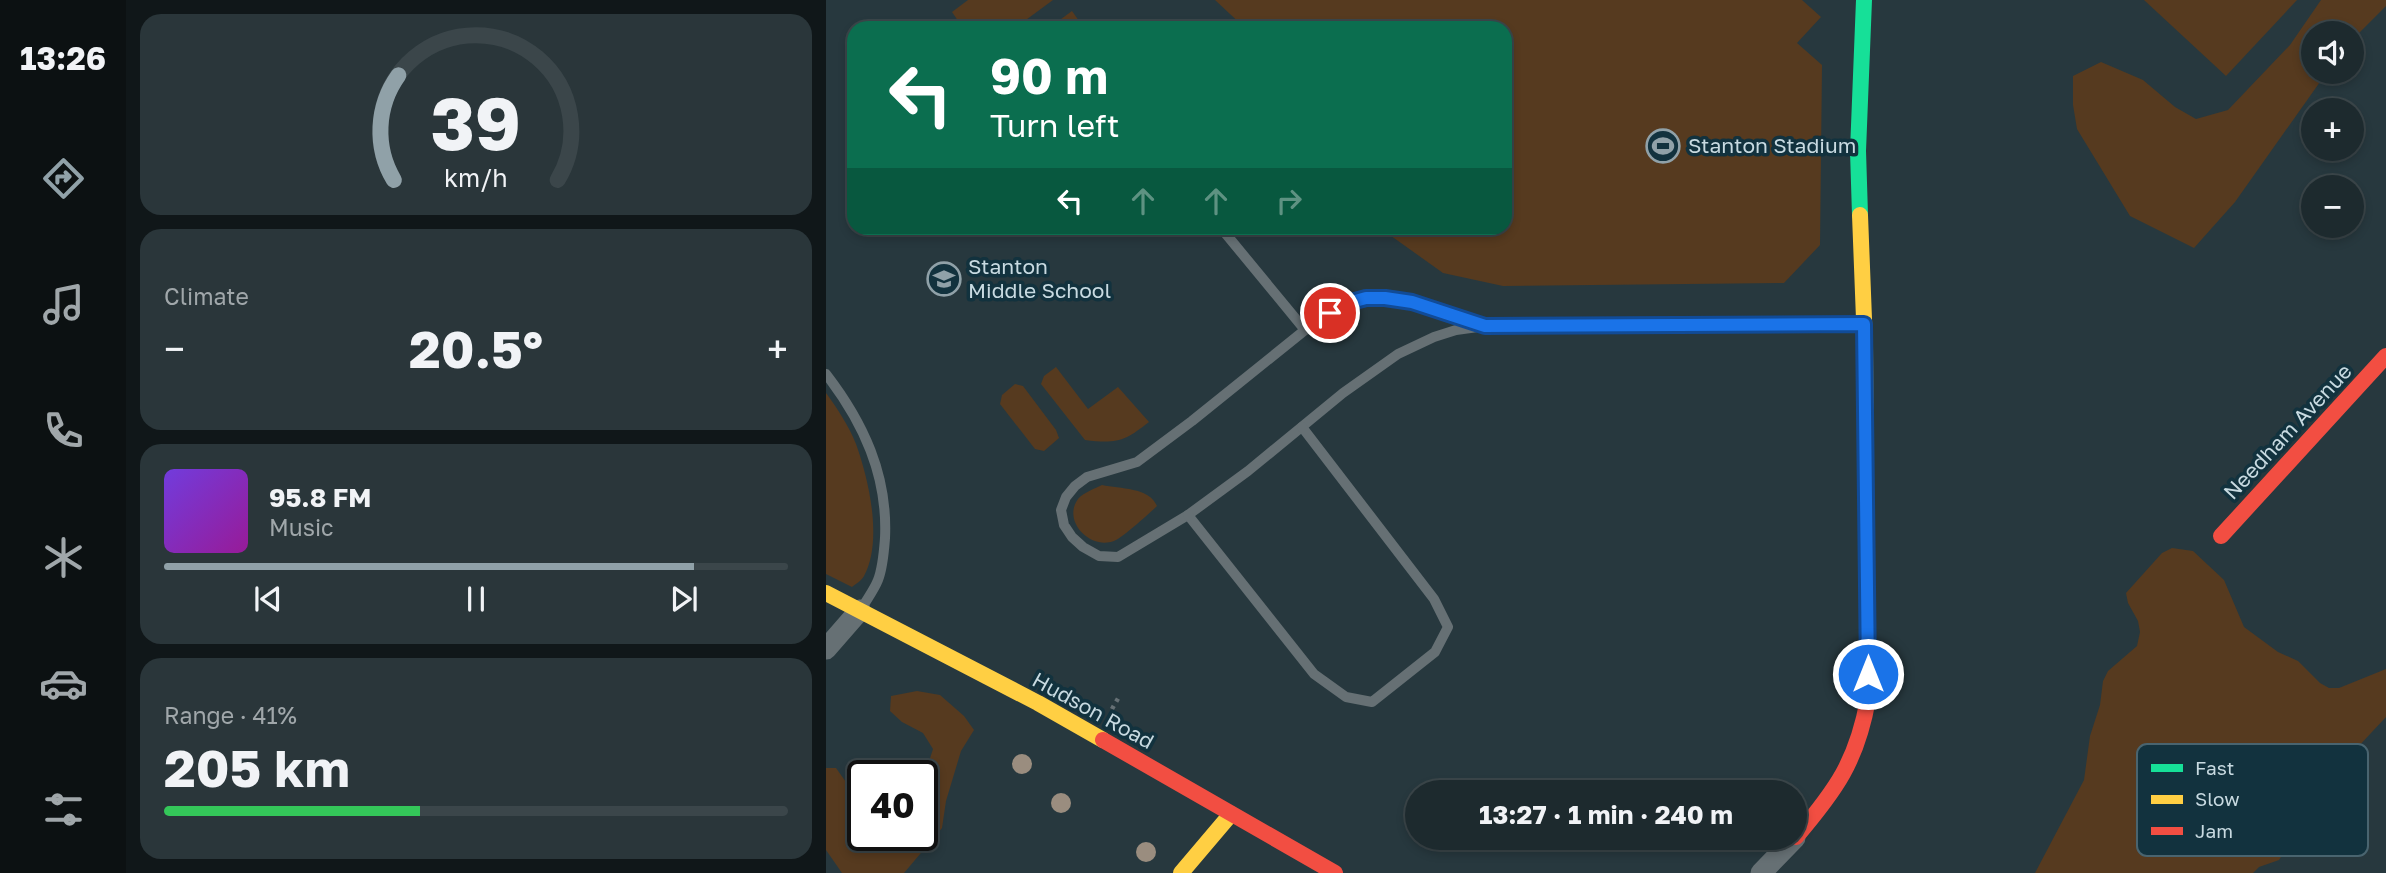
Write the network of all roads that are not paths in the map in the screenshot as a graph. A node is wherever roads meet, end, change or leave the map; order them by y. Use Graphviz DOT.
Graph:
graph roads {
  1 [pos="1864,0"];
  2 [pos="1227,235"];
  3 [pos="1864,324"];
  4 [pos="1485,326"];
  5 [pos="1305,330"];
  6 [pos="2386,356"];
  7 [pos="826,374"];
  8 [pos="1302,427"];
  9 [pos="1188,515"];
  10 [pos="2221,536"];
  11 [pos="826,593"];
  12 [pos="860,610"];
  13 [pos="826,649"];
  14 [pos="1231,814"];
  15 [pos="1807,824"];
  16 [pos="1784,850"];
  17 [pos="1181,873"];
  18 [pos="1335,873"];
  19 [pos="1762,873"];
  1 -- 3 [label="street"];
  2 -- 5 [label="lane"];
  3 -- 4 [label="lane"];
  3 -- 15 [label="street"];
  4 -- 5 [label="lane"];
  4 -- 8 [label="lane"];
  5 -- 9 [label="lane"];
  6 -- 10 [label="street, Needham Avenue"];
  7 -- 12 [label="lane"];
  8 -- 9 [label="lane"];
  8 -- 9 [label="lane"];
  11 -- 12 [label="street, Hudson Road"];
  12 -- 13 [label="street"];
  12 -- 14 [label="street, Hudson Road"];
  14 -- 17 [label="street"];
  14 -- 18 [label="street, Hudson Road"];
  16 -- 19 [label="street"];
}
